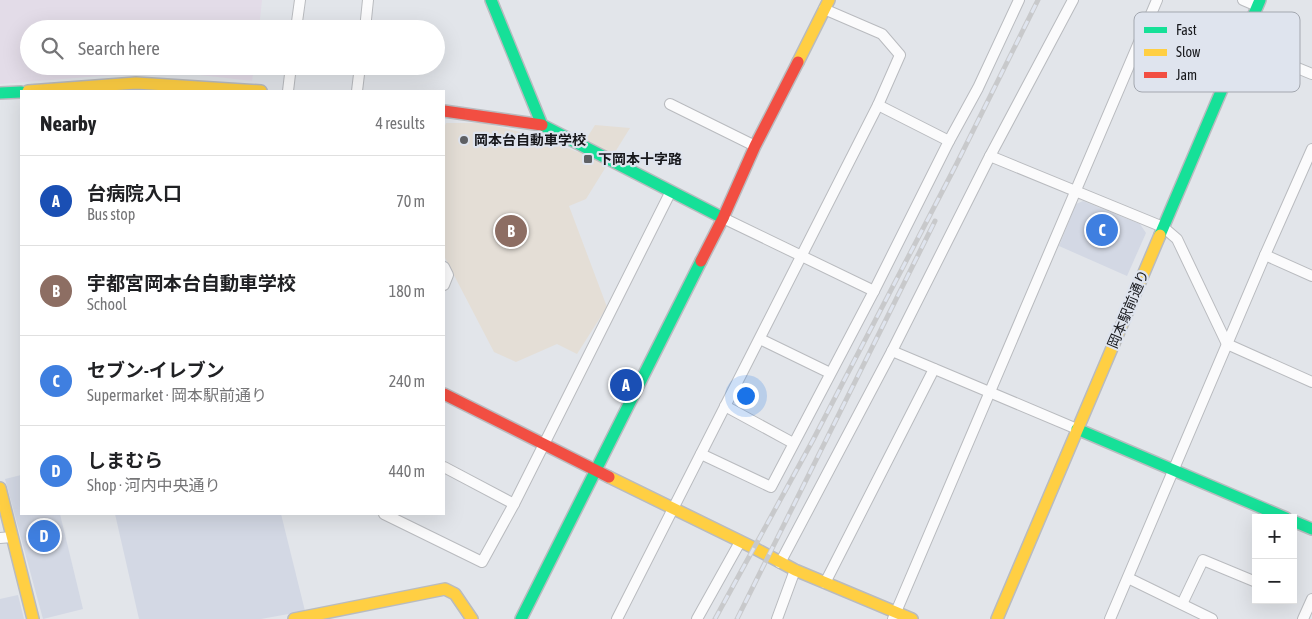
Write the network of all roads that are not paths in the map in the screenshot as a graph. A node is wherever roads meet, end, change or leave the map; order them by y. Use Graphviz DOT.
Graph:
graph roads {
  1 [pos="300,0"];
  2 [pos="368,0"];
  3 [pos="492,0"];
  4 [pos="1019,0"];
  5 [pos="1073,0"];
  6 [pos="1157,0"];
  7 [pos="1243,0"];
  8 [pos="1259,3"];
  9 [pos="827,4"];
  10 [pos="1152,12"];
  11 [pos="297,20"];
  12 [pos="365,20"];
  13 [pos="1134,54"];
  14 [pos="1300,69"];
  15 [pos="1312,74"];
  16 [pos="290,75"];
  17 [pos="359,75"];
  18 [pos="42,90"];
  19 [pos="235,90"];
  20 [pos="288,90"];
  21 [pos="357,90"];
  22 [pos="20,92"];
  23 [pos="1221,92"];
  24 [pos="0,93"];
  25 [pos="670,104"];
  26 [pos="878,105"];
  27 [pos="445,111"];
  28 [pos="542,125"];
  29 [pos="949,141"];
  30 [pos="756,146"];
  31 [pos="990,156"];
  32 [pos="1311,157"];
  33 [pos="1076,191"];
  34 [pos="670,193"];
  35 [pos="723,218"];
  36 [pos="1163,227"];
  37 [pos="801,255"];
  38 [pos="1265,255"];
  39 [pos="445,269"];
  40 [pos="1312,276"];
  41 [pos="445,282"];
  42 [pos="874,291"];
  43 [pos="760,339"];
  44 [pos="1227,344"];
  45 [pos="892,351"];
  46 [pos="934,369"];
  47 [pos="830,373"];
  48 [pos="1312,382"];
  49 [pos="990,394"];
  50 [pos="445,395"];
  51 [pos="725,406"];
  52 [pos="1077,429"];
  53 [pos="793,443"];
  54 [pos="543,444"];
  55 [pos="701,454"];
  56 [pos="445,469"];
  57 [pos="596,470"];
  58 [pos="1174,470"];
  59 [pos="0,488"];
  60 [pos="514,504"];
  61 [pos="672,509"];
  62 [pos="1277,514"];
  63 [pos="386,515"];
  64 [pos="1297,523"];
  65 [pos="1312,529"];
  66 [pos="12,537"];
  67 [pos="0,538"];
  68 [pos="740,542"];
  69 [pos="780,563"];
  70 [pos="795,570"];
  71 [pos="1128,578"];
  72 [pos="1252,580"];
  73 [pos="825,583"];
  74 [pos="1312,599"];
  75 [pos="1182,604"];
  76 [pos="894,616"];
  77 [pos="34,619"];
  78 [pos="294,619"];
  79 [pos="472,619"];
  80 [pos="521,619"];
  81 [pos="617,619"];
  82 [pos="697,619"];
  83 [pos="776,619"];
  84 [pos="912,619"];
  85 [pos="997,619"];
  86 [pos="1110,619"];
  87 [pos="1212,619"];
  88 [pos="1303,619"];
  1 -- 11 [label="street"];
  2 -- 12 [label="street"];
  3 -- 28 [label="street"];
  4 -- 29 [label="street"];
  5 -- 31 [label="street"];
  6 -- 10 [label="street"];
  7 -- 8 [label="street"];
  9 -- 26 [label="street"];
  9 -- 30 [label="street"];
  13 -- 33 [label="street"];
  14 -- 15 [label="street"];
  16 -- 20 [label="street"];
  17 -- 21 [label="street"];
  18 -- 19 [label="street"];
  22 -- 24 [label="street"];
  23 -- 36 [label="street, 岡本駅前通り"];
  25 -- 30 [label="street"];
  26 -- 29 [label="street"];
  26 -- 37 [label="street"];
  27 -- 28 [label="street"];
  28 -- 34 [label="street"];
  29 -- 42 [label="street"];
  30 -- 35 [label="street"];
  31 -- 33 [label="street"];
  31 -- 45 [label="street"];
  32 -- 38 [label="street"];
  33 -- 36 [label="street"];
  33 -- 49 [label="street"];
  34 -- 35 [label="street"];
  34 -- 54 [label="street"];
  35 -- 37 [label="street"];
  35 -- 57 [label="street"];
  36 -- 44 [label="street"];
  36 -- 52 [label="street, 岡本駅前通り"];
  37 -- 42 [label="street"];
  37 -- 43 [label="street"];
  38 -- 40 [label="street"];
  38 -- 44 [label="street"];
  39 -- 41 [label="street"];
  42 -- 47 [label="street"];
  43 -- 47 [label="street"];
  43 -- 51 [label="street"];
  44 -- 48 [label="street"];
  44 -- 58 [label="street"];
  45 -- 46 [label="street"];
  45 -- 69 [label="street"];
  46 -- 49 [label="street"];
  46 -- 73 [label="street"];
  47 -- 53 [label="street"];
  49 -- 52 [label="street"];
  49 -- 76 [label="street"];
  50 -- 54 [label="street"];
  51 -- 53 [label="street"];
  51 -- 55 [label="street"];
  52 -- 58 [label="street"];
  52 -- 85 [label="street, 岡本駅前通り"];
  53 -- 55 [label="street"];
  54 -- 57 [label="street"];
  54 -- 60 [label="street"];
  55 -- 61 [label="street"];
  56 -- 60 [label="street"];
  57 -- 61 [label="street"];
  57 -- 80 [label="street"];
  58 -- 62 [label="street"];
  58 -- 71 [label="street"];
  59 -- 66 [label="street"];
  60 -- 63 [label="street"];
  61 -- 68 [label="street"];
  61 -- 81 [label="street"];
  64 -- 65 [label="street"];
  66 -- 67 [label="street"];
  66 -- 77 [label="street"];
  68 -- 69 [label="street"];
  68 -- 82 [label="street"];
  69 -- 70 [label="street"];
  70 -- 73 [label="street"];
  70 -- 83 [label="street"];
  71 -- 75 [label="street"];
  71 -- 86 [label="street"];
  72 -- 75 [label="street"];
  73 -- 76 [label="street"];
  74 -- 88 [label="street"];
  75 -- 87 [label="street"];
  76 -- 84 [label="street"];
  78 -- 79 [label="street"];
}
